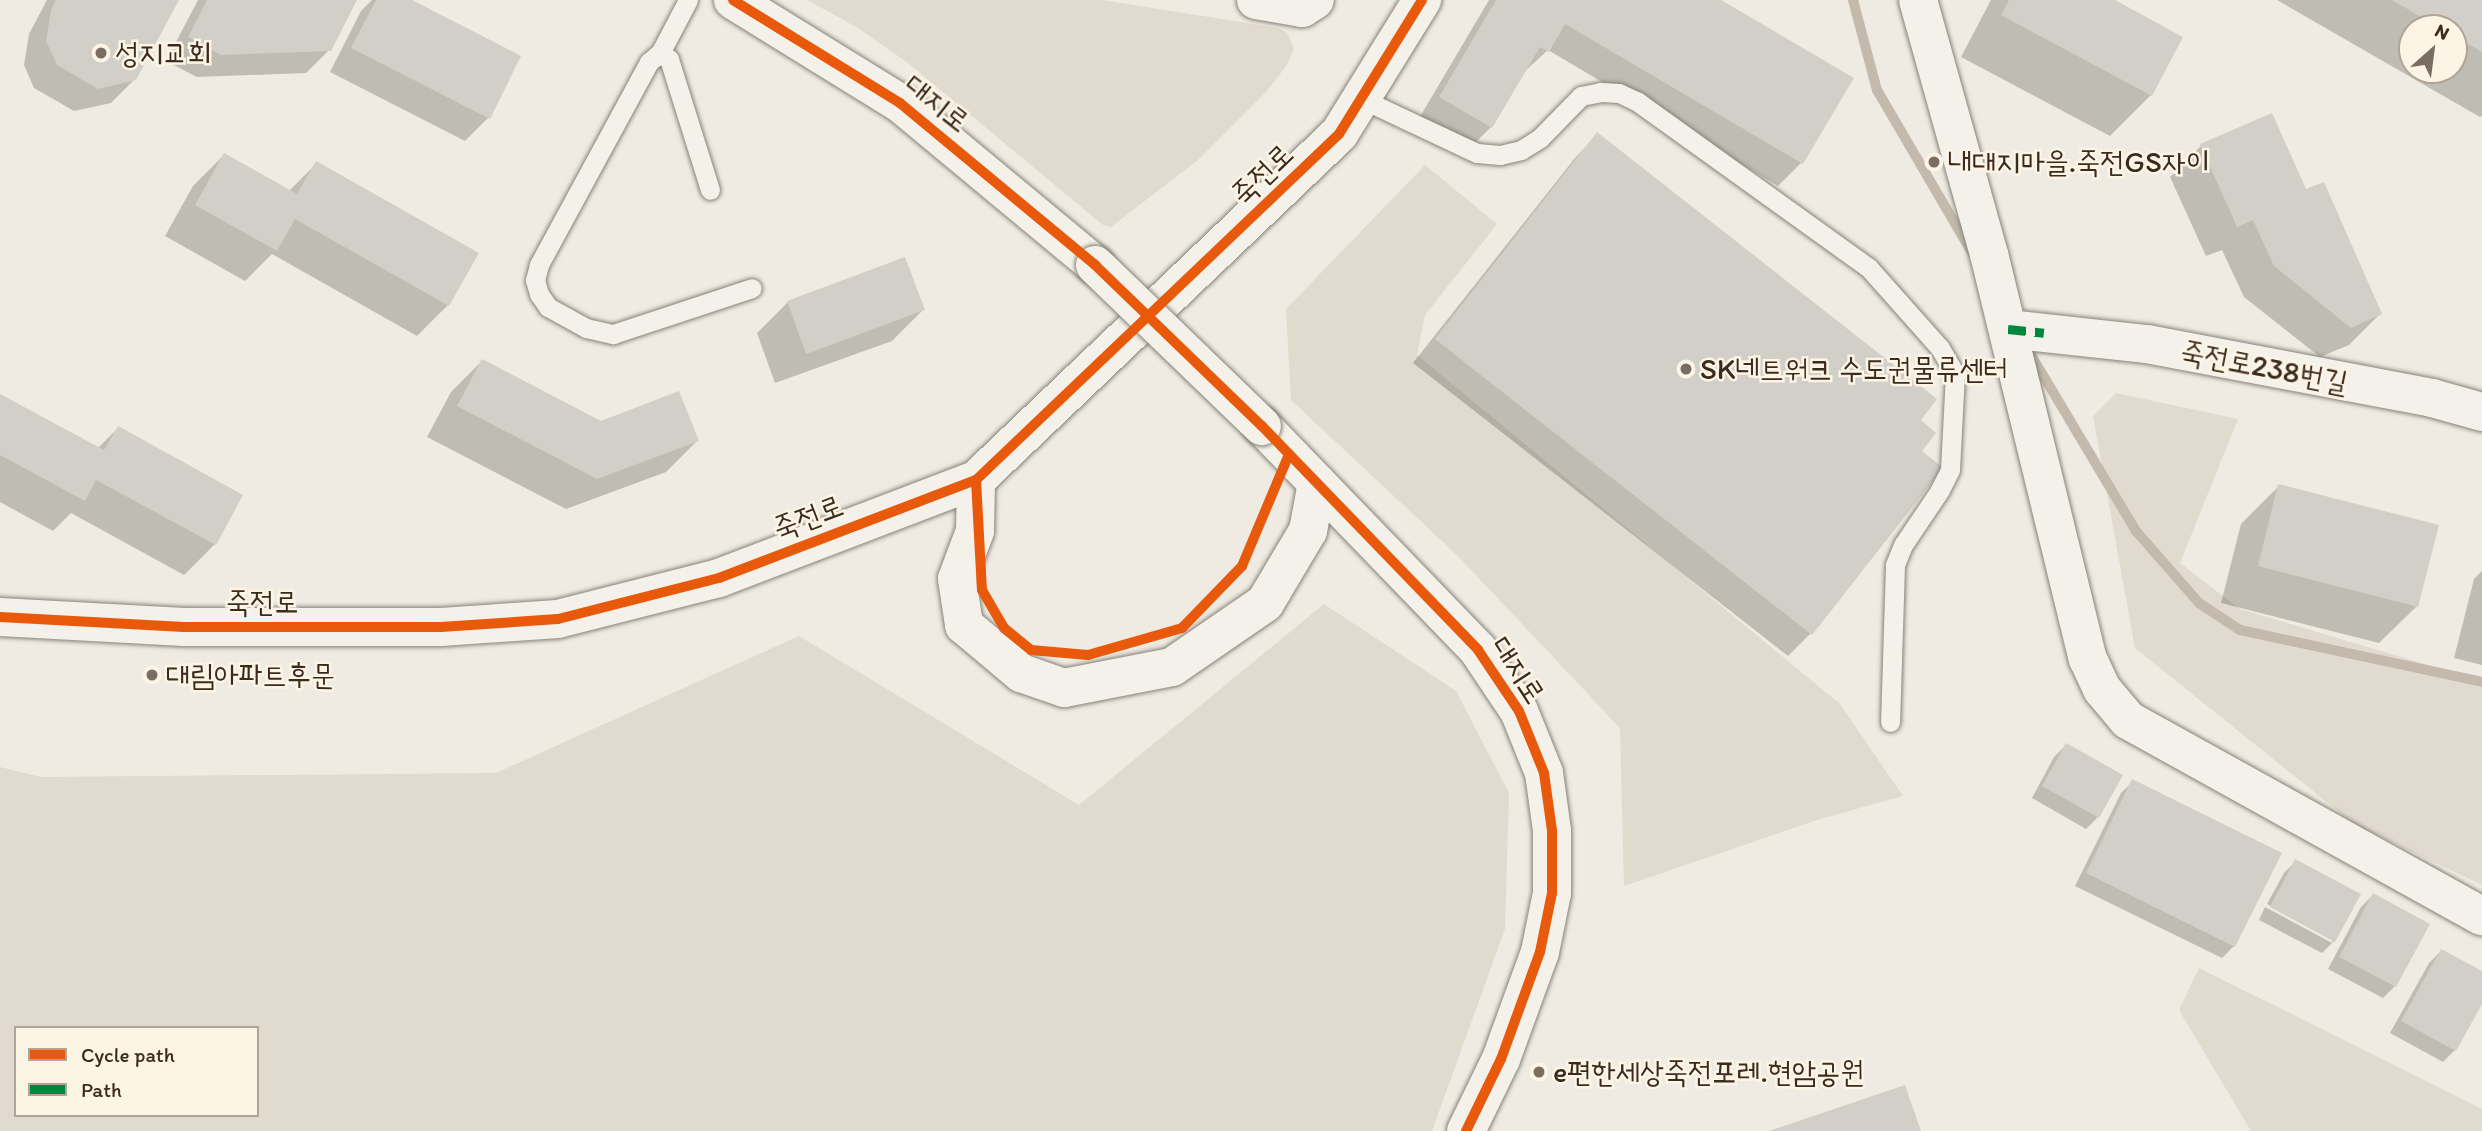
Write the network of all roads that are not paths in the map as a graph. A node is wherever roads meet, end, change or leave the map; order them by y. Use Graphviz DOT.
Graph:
graph roads {
  1 [pos="688,0"];
  2 [pos="733,0"];
  3 [pos="1256,0"];
  4 [pos="1315,0"];
  5 [pos="1422,0"];
  6 [pos="1918,0"];
  7 [pos="660,53"];
  8 [pos="1362,99"];
  9 [pos="710,190"];
  10 [pos="752,288"];
  11 [pos="2021,330"];
  12 [pos="2482,412"];
  13 [pos="976,480"];
  14 [pos="1317,483"];
  15 [pos="0,617"];
  16 [pos="1890,722"];
  17 [pos="2482,916"];
  18 [pos="1466,1131"];
  1 -- 7 [label="lane"];
  2 -- 14 [label="street, 대지로, bridge"];
  3 -- 4 [label="street"];
  5 -- 8 [label="street, 죽전로"];
  6 -- 11 [label="street"];
  7 -- 9 [label="lane"];
  7 -- 10 [label="lane"];
  8 -- 13 [label="street, 죽전로"];
  8 -- 16 [label="lane"];
  11 -- 12 [label="street, 죽전로238번길"];
  11 -- 17 [label="street"];
  13 -- 14 [label="street"];
  13 -- 15 [label="street, 죽전로"];
  14 -- 18 [label="street, 대지로"];
}
